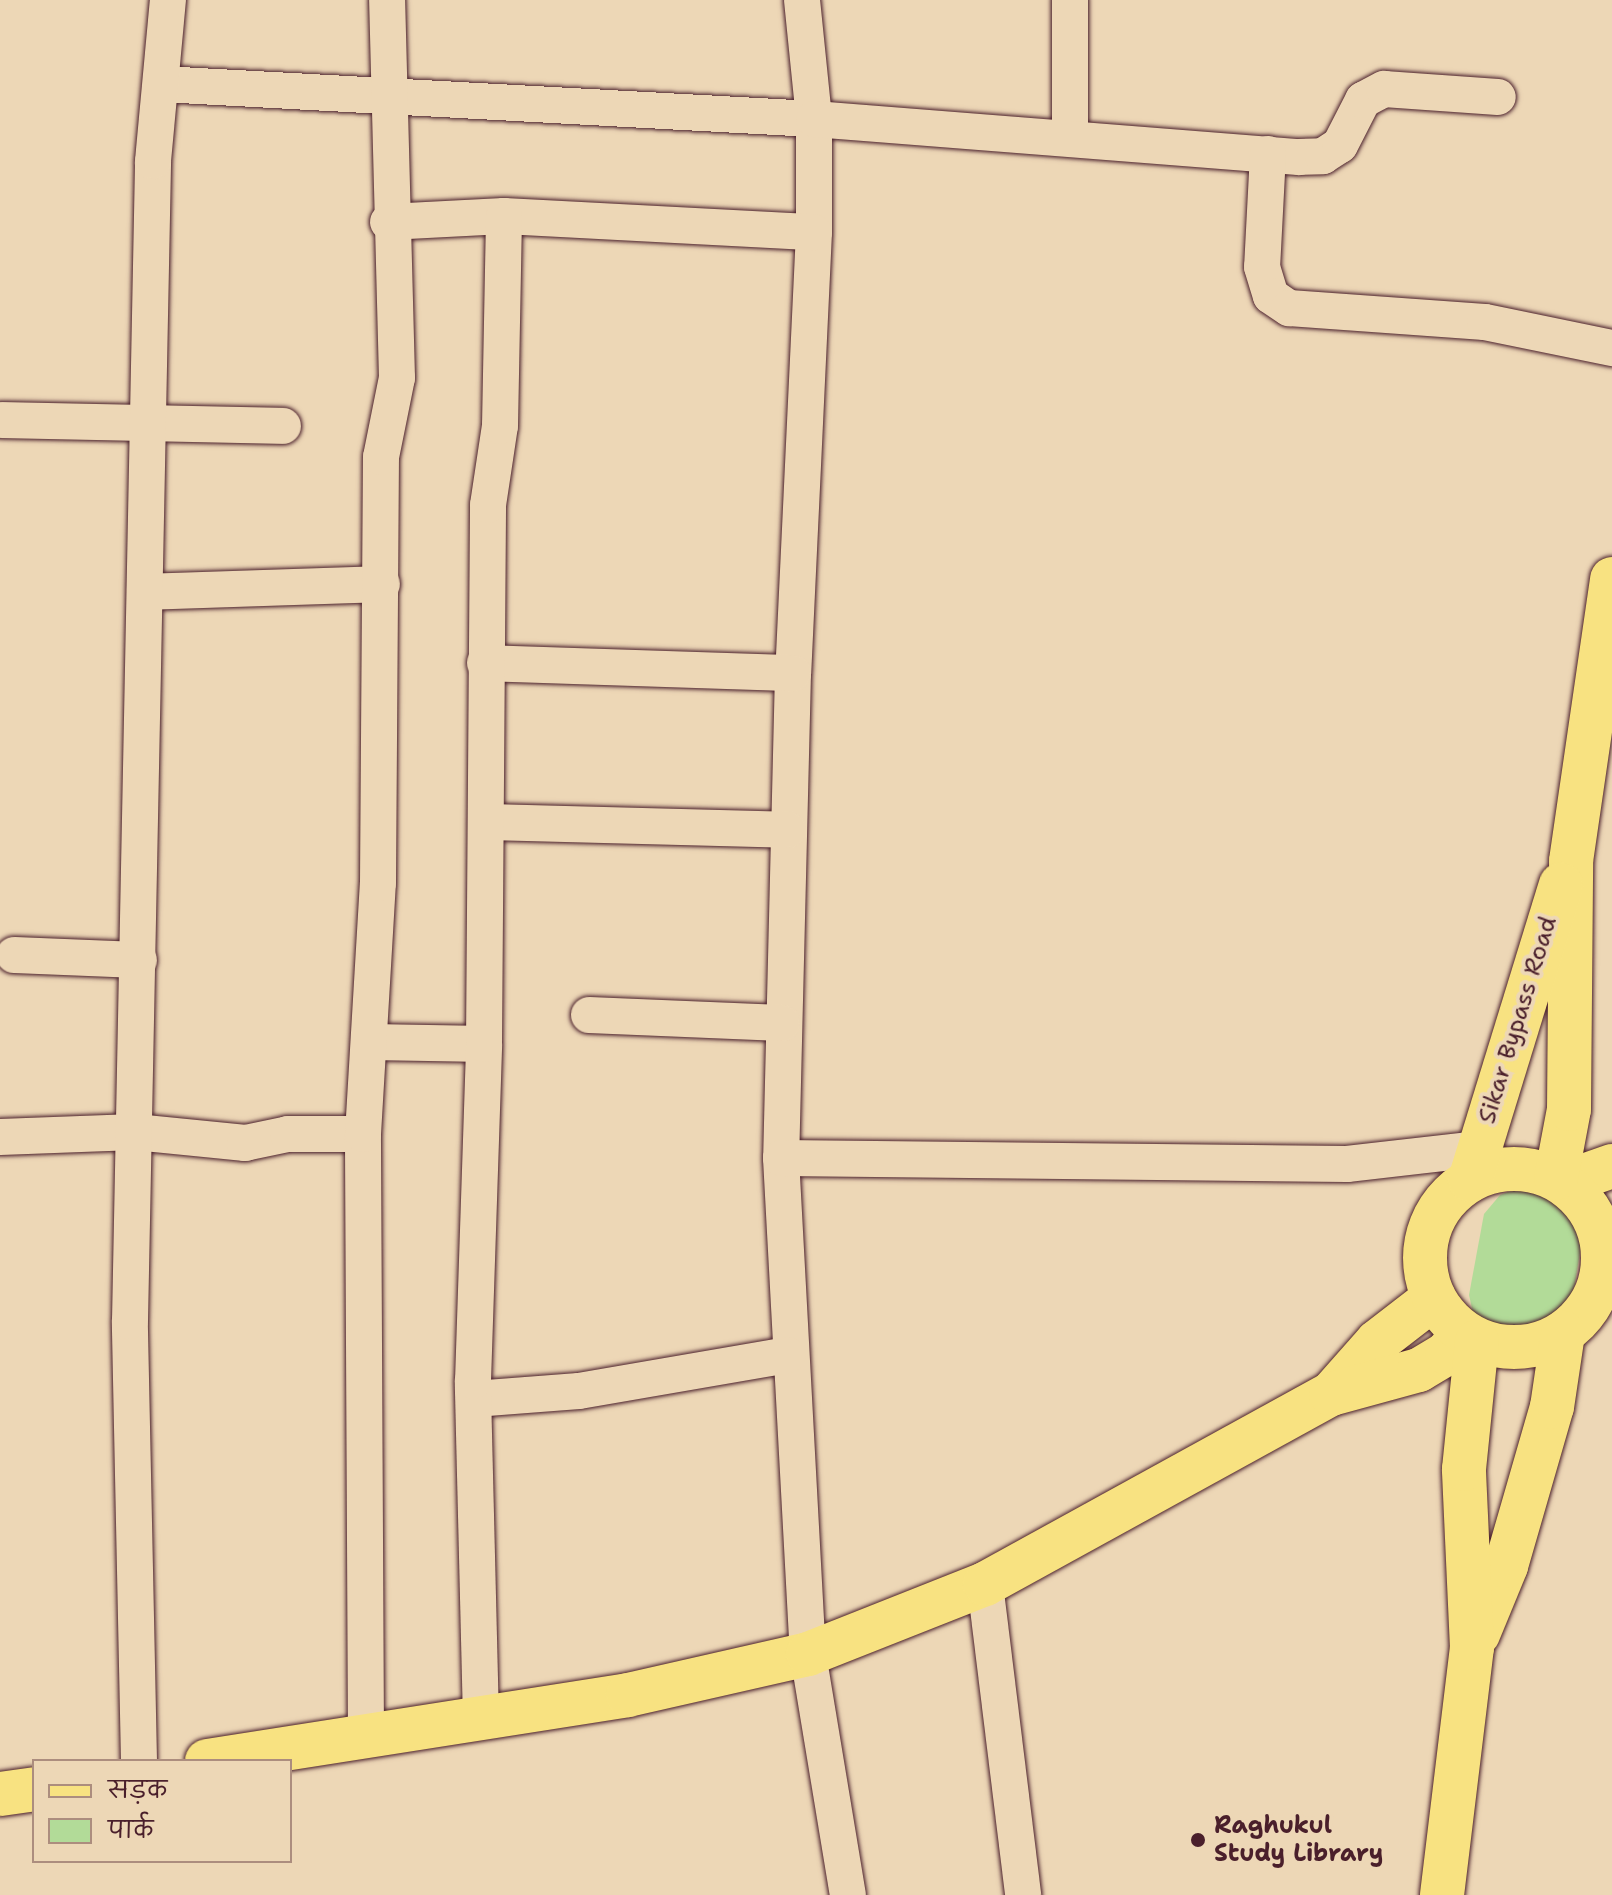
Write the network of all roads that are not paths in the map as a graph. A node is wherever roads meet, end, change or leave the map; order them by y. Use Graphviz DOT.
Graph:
graph roads {
  1 [pos="168,0"];
  2 [pos="387,0"];
  3 [pos="802,0"];
  4 [pos="1070,0"];
  5 [pos="161,84"];
  6 [pos="385,96"];
  7 [pos="1498,97"];
  8 [pos="814,119"];
  9 [pos="1070,136"];
  10 [pos="1268,154"];
  11 [pos="504,216"];
  12 [pos="388,222"];
  13 [pos="814,232"];
  14 [pos="1612,348"];
  15 [pos="2,420"];
  16 [pos="146,424"];
  17 [pos="283,426"];
  18 [pos="1612,579"];
  19 [pos="382,584"];
  20 [pos="145,592"];
  21 [pos="485,663"];
  22 [pos="793,673"];
  23 [pos="487,822"];
  24 [pos="788,830"];
  25 [pos="1571,861"];
  26 [pos="14,955"];
  27 [pos="139,960"];
  28 [pos="589,1015"];
  29 [pos="782,1023"];
  30 [pos="373,1042"];
  31 [pos="484,1044"];
  32 [pos="135,1132"];
  33 [pos="363,1134"];
  34 [pos="0,1137"];
  35 [pos="781,1158"];
  36 [pos="1474,1164"];
  37 [pos="1612,1166"];
  38 [pos="1560,1180"];
  39 [pos="1606,1275"];
  40 [pos="1434,1298"];
  41 [pos="1563,1333"];
  42 [pos="1471,1337"];
  43 [pos="788,1355"];
  44 [pos="1331,1394"];
  45 [pos="474,1399"];
  46 [pos="985,1584"];
  47 [pos="1472,1648"];
  48 [pos="808,1654"];
  49 [pos="481,1720"];
  50 [pos="366,1737"];
  51 [pos="139,1759"];
  52 [pos="220,1759"];
  53 [pos="32,1789"];
  54 [pos="0,1794"];
  55 [pos="848,1895"];
  56 [pos="1023,1895"];
  57 [pos="1442,1895"];
  1 -- 5 [label="street"];
  2 -- 6 [label="street"];
  3 -- 8 [label="street"];
  4 -- 9 [label="street"];
  5 -- 6 [label="street"];
  5 -- 16 [label="street"];
  6 -- 8 [label="street"];
  6 -- 12 [label="street"];
  7 -- 10 [label="street"];
  8 -- 9 [label="street"];
  8 -- 13 [label="street"];
  9 -- 10 [label="street"];
  10 -- 14 [label="street"];
  11 -- 12 [label="street"];
  11 -- 13 [label="street"];
  11 -- 21 [label="street"];
  12 -- 19 [label="street"];
  13 -- 22 [label="street"];
  15 -- 16 [label="street"];
  16 -- 17 [label="street"];
  16 -- 20 [label="street"];
  18 -- 25 [label="main road, Sikar Bypass Road"];
  19 -- 20 [label="street"];
  19 -- 30 [label="street"];
  20 -- 27 [label="street"];
  21 -- 22 [label="street"];
  21 -- 23 [label="street"];
  22 -- 24 [label="street"];
  23 -- 24 [label="street"];
  23 -- 31 [label="street"];
  24 -- 29 [label="street"];
  25 -- 36 [label="main road, Sikar Bypass Road"];
  25 -- 38 [label="main road, Sikar Bypass Road"];
  26 -- 27 [label="street"];
  27 -- 32 [label="street"];
  28 -- 29 [label="street"];
  29 -- 35 [label="street"];
  30 -- 31 [label="street"];
  30 -- 33 [label="street"];
  31 -- 45 [label="street"];
  32 -- 33 [label="street"];
  32 -- 34 [label="street"];
  32 -- 51 [label="street"];
  33 -- 50 [label="street"];
  35 -- 36 [label="street"];
  35 -- 43 [label="street"];
  36 -- 38 [label="main road"];
  36 -- 40 [label="main road, Sikar Bypass Road"];
  37 -- 38 [label="main road"];
  38 -- 39 [label="main road"];
  39 -- 41 [label="main road"];
  40 -- 42 [label="main road"];
  40 -- 44 [label="main road"];
  41 -- 42 [label="main road"];
  41 -- 47 [label="main road"];
  42 -- 44 [label="main road"];
  42 -- 47 [label="main road"];
  43 -- 45 [label="street"];
  43 -- 48 [label="street"];
  44 -- 46 [label="main road"];
  45 -- 49 [label="street"];
  46 -- 48 [label="main road"];
  46 -- 56 [label="street"];
  47 -- 57 [label="main road"];
  48 -- 49 [label="main road"];
  48 -- 55 [label="street"];
  49 -- 50 [label="main road"];
  50 -- 52 [label="main road"];
  53 -- 54 [label="main road"];
}
